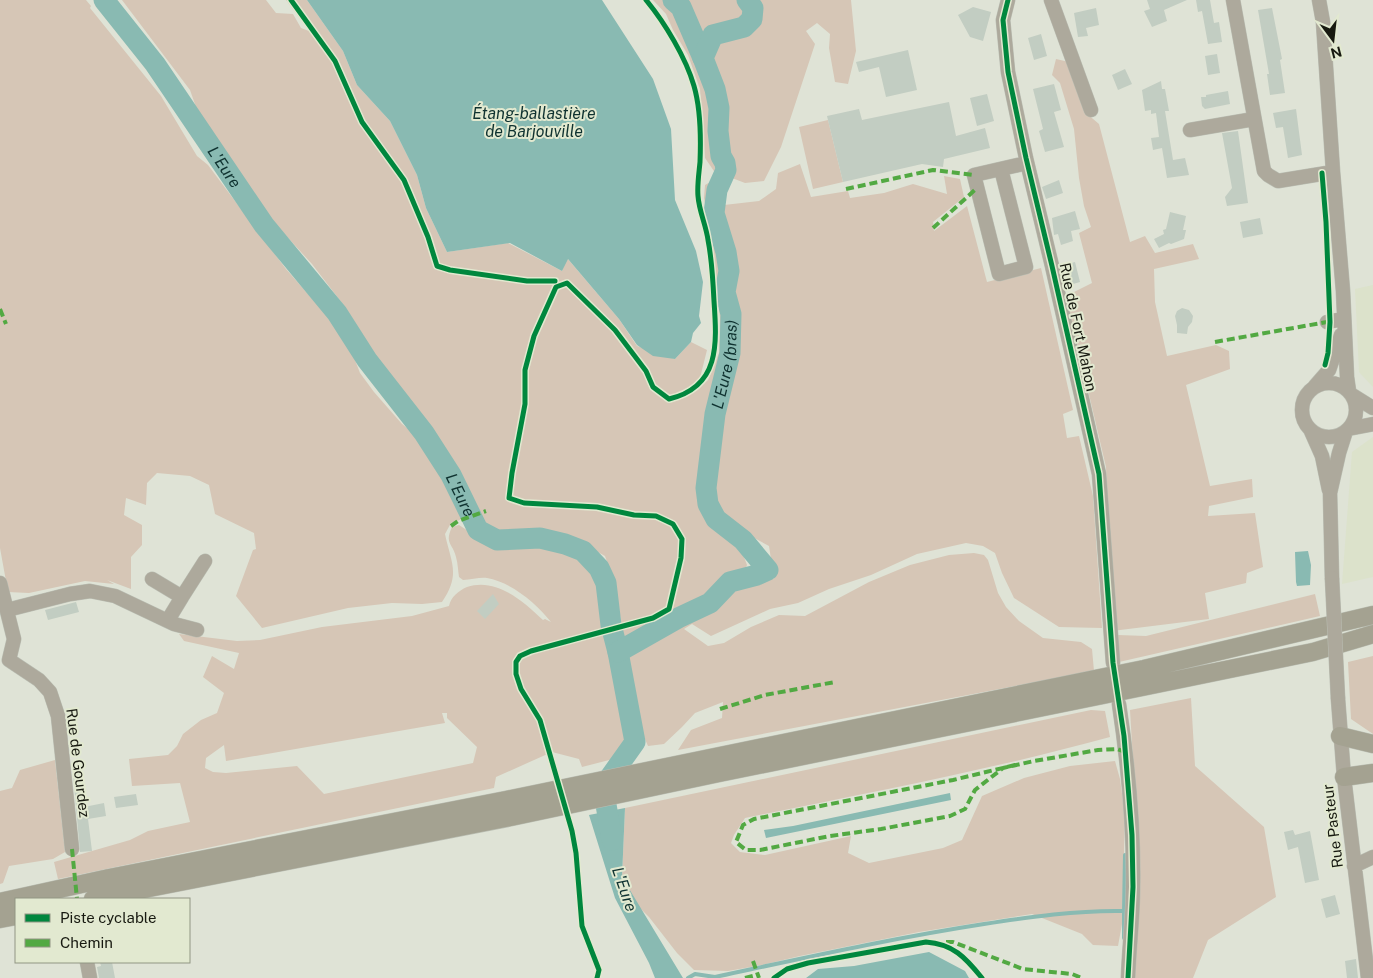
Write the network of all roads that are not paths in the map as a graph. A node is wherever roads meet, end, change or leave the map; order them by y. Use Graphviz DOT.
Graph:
graph roads {
  1 [pos="1008,0"];
  2 [pos="1051,0"];
  3 [pos="1233,0"];
  4 [pos="1319,0"];
  5 [pos="1091,110"];
  6 [pos="1254,119"];
  7 [pos="1190,130"];
  8 [pos="1027,163"];
  9 [pos="1001,169"];
  10 [pos="1332,172"];
  11 [pos="1327,322"];
  12 [pos="1343,323"];
  13 [pos="1315,387"];
  14 [pos="1350,393"];
  15 [pos="1373,408"];
  16 [pos="1373,424"];
  17 [pos="1310,429"];
  18 [pos="1347,430"];
  19 [pos="1330,493"];
  20 [pos="205,561"];
  21 [pos="152,578"];
  22 [pos="0,584"];
  23 [pos="182,597"];
  24 [pos="7,610"];
  25 [pos="1373,615"];
  26 [pos="168,620"];
  27 [pos="197,630"];
  28 [pos="1373,634"];
  29 [pos="1373,647"];
  30 [pos="1313,652"];
  31 [pos="1113,663"];
  32 [pos="5,664"];
  33 [pos="1119,704"];
  34 [pos="1340,736"];
  35 [pos="1373,744"];
  36 [pos="718,764"];
  37 [pos="1373,773"];
  38 [pos="1344,777"];
  39 [pos="72,849"];
  40 [pos="1373,857"];
  41 [pos="1354,866"];
  42 [pos="111,886"];
  43 [pos="28,898"];
  44 [pos="94,898"];
  45 [pos="15,900"];
  46 [pos="0,902"];
  47 [pos="15,916"];
  48 [pos="0,919"];
  49 [pos="87,963"];
  50 [pos="90,978"];
  51 [pos="1128,978"];
  52 [pos="1368,978"];
  1 -- 8 [label="street, Rue de Fort Mahon"];
  2 -- 5 [label="street"];
  3 -- 6 [label="street"];
  4 -- 10 [label="street"];
  6 -- 7 [label="street"];
  6 -- 10 [label="street"];
  8 -- 9 [label="street"];
  8 -- 31 [label="street, Rue de Fort Mahon"];
  9 -- 9 [label="street"];
  10 -- 12 [label="street"];
  11 -- 12 [label="street"];
  12 -- 13 [label="street"];
  12 -- 14 [label="street"];
  13 -- 14 [label="street"];
  13 -- 17 [label="street"];
  14 -- 15 [label="street"];
  14 -- 18 [label="street"];
  16 -- 18 [label="street"];
  17 -- 18 [label="street"];
  17 -- 19 [label="street"];
  18 -- 19 [label="street"];
  19 -- 34 [label="street, Rue Pasteur, bridge"];
  20 -- 23 [label="street"];
  21 -- 23 [label="street"];
  22 -- 24 [label="street, Rue de Gourdez"];
  23 -- 26 [label="street"];
  24 -- 26 [label="street"];
  24 -- 32 [label="street, Rue de Gourdez"];
  25 -- 36 [label="main road"];
  26 -- 27 [label="street"];
  28 -- 30 [label="main road"];
  29 -- 30 [label="main road"];
  30 -- 36 [label="main road"];
  32 -- 39 [label="street, Rue de Gourdez"];
  33 -- 51 [label="street"];
  34 -- 35 [label="main road"];
  34 -- 38 [label="street, Rue Pasteur"];
  36 -- 42 [label="main road"];
  36 -- 42 [label="main road"];
  37 -- 38 [label="main road"];
  38 -- 41 [label="street, Rue Pasteur"];
  40 -- 41 [label="street"];
  41 -- 52 [label="street, Rue Pasteur"];
  42 -- 43 [label="main road"];
  42 -- 44 [label="main road"];
  45 -- 46 [label="main road"];
  47 -- 48 [label="main road"];
  49 -- 50 [label="street"];
}
